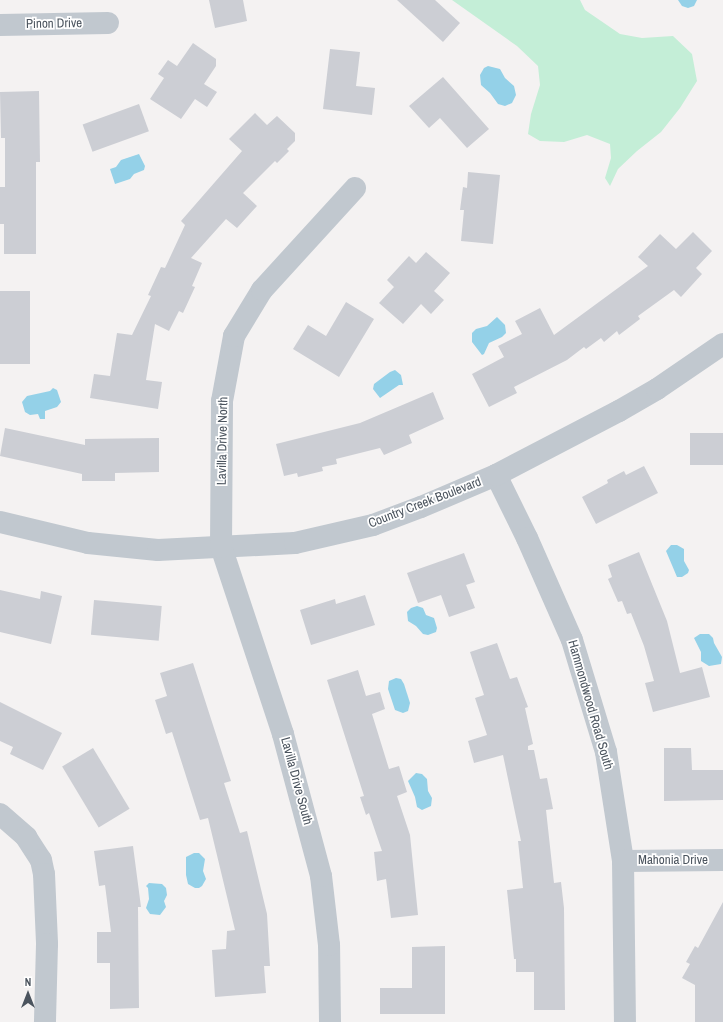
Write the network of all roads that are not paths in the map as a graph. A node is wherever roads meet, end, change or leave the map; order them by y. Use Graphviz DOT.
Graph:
graph roads {
  1 [pos="108,23"];
  2 [pos="0,25"];
  3 [pos="355,188"];
  4 [pos="723,344"];
  5 [pos="496,475"];
  6 [pos="0,522"];
  7 [pos="221,547"];
  8 [pos="0,814"];
  9 [pos="623,860"];
  10 [pos="723,860"];
  11 [pos="45,1022"];
  12 [pos="330,1022"];
  13 [pos="625,1022"];
  1 -- 2 [label="street, Pinon Drive"];
  3 -- 7 [label="street, Lavilla Drive North"];
  4 -- 5 [label="street, Country Creek Boulevard"];
  5 -- 7 [label="street, Country Creek Boulevard"];
  5 -- 9 [label="street, Hammondwood Road South"];
  6 -- 7 [label="street, Country Creek Boulevard"];
  7 -- 12 [label="street, Lavilla Drive South"];
  8 -- 11 [label="street"];
  9 -- 10 [label="street, Mahonia Drive"];
  9 -- 13 [label="street, Hammondwood Road South"];
}
